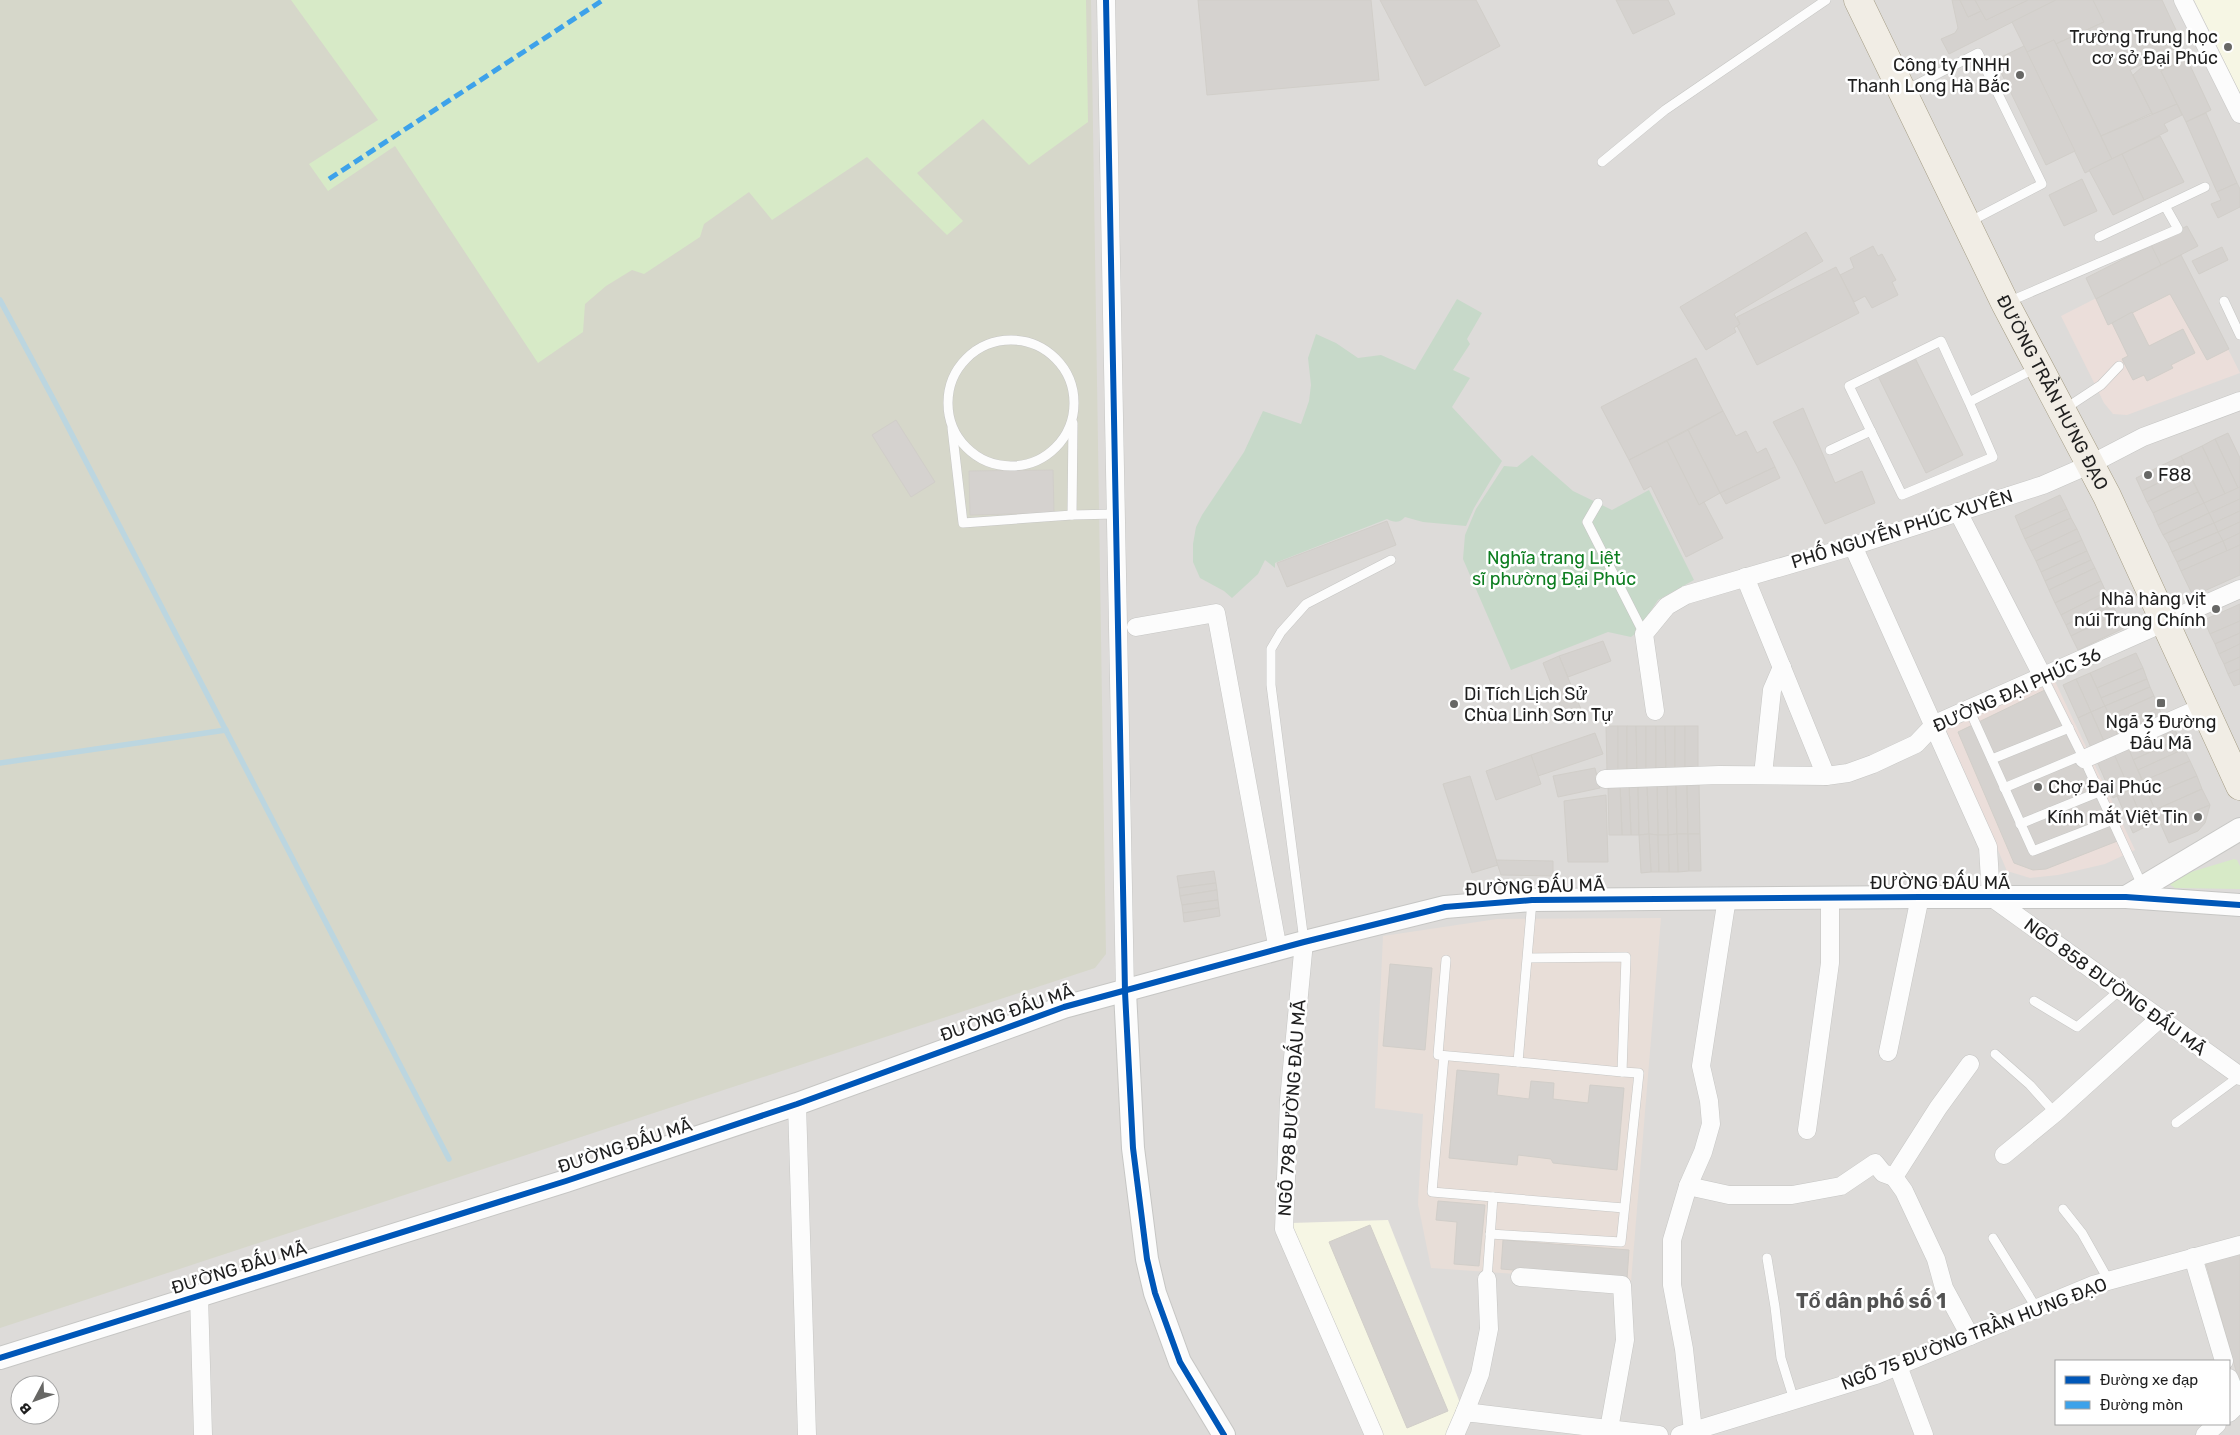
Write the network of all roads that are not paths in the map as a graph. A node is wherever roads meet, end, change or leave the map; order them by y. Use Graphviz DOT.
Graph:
graph roads {
  1 [pos="1106,0"];
  2 [pos="1826,0"];
  3 [pos="1858,0"];
  4 [pos="2183,0"];
  5 [pos="1903,92"];
  6 [pos="2239,108"];
  7 [pos="1602,162"];
  8 [pos="2204,187"];
  9 [pos="2164,206"];
  10 [pos="1966,223"];
  11 [pos="2099,237"];
  12 [pos="2224,301"];
  13 [pos="2005,303"];
  14 [pos="2240,335"];
  15 [pos="2119,366"];
  16 [pos="2038,367"];
  17 [pos="1969,402"];
  18 [pos="2238,408"];
  19 [pos="2061,411"];
  20 [pos="1073,416"];
  21 [pos="951,422"];
  22 [pos="1871,431"];
  23 [pos="1830,450"];
  24 [pos="2091,464"];
  25 [pos="1598,503"];
  26 [pos="1958,512"];
  27 [pos="1116,514"];
  28 [pos="1072,515"];
  29 [pos="1853,546"];
  30 [pos="1391,560"];
  31 [pos="1745,577"];
  32 [pos="2240,590"];
  33 [pos="2166,623"];
  34 [pos="1136,627"];
  35 [pos="1644,634"];
  36 [pos="1782,667"];
  37 [pos="2043,676"];
  38 [pos="2205,706"];
  39 [pos="1969,709"];
  40 [pos="1654,711"];
  41 [pos="1935,724"];
  42 [pos="2069,728"];
  43 [pos="2084,757"];
  44 [pos="1992,759"];
  45 [pos="1763,775"];
  46 [pos="1826,776"];
  47 [pos="1605,778"];
  48 [pos="2240,786"];
  49 [pos="2004,788"];
  50 [pos="2100,792"];
  51 [pos="2112,820"];
  52 [pos="2020,824"];
  53 [pos="2240,829"];
  54 [pos="2134,891"];
  55 [pos="1727,898"];
  56 [pos="1830,898"];
  57 [pos="1920,898"];
  58 [pos="1991,898"];
  59 [pos="1532,900"];
  60 [pos="2240,905"];
  61 [pos="1304,942"];
  62 [pos="1278,950"];
  63 [pos="1527,958"];
  64 [pos="1446,960"];
  65 [pos="2120,990"];
  66 [pos="1125,992"];
  67 [pos="2034,1001"];
  68 [pos="2160,1018"];
  69 [pos="1888,1052"];
  70 [pos="1996,1054"];
  71 [pos="1444,1056"];
  72 [pos="1518,1062"];
  73 [pos="1970,1064"];
  74 [pos="1622,1072"];
  75 [pos="2240,1076"];
  76 [pos="797,1104"];
  77 [pos="2055,1113"];
  78 [pos="2176,1123"];
  79 [pos="1807,1130"];
  80 [pos="2004,1155"];
  81 [pos="1894,1177"];
  82 [pos="1688,1186"];
  83 [pos="1493,1197"];
  84 [pos="1624,1208"];
  85 [pos="2063,1209"];
  86 [pos="1490,1234"];
  87 [pos="1993,1238"];
  88 [pos="2240,1245"];
  89 [pos="2193,1257"];
  90 [pos="1767,1258"];
  91 [pos="1520,1277"];
  92 [pos="1487,1279"];
  93 [pos="2109,1281"];
  94 [pos="198,1296"];
  95 [pos="2036,1309"];
  96 [pos="1970,1336"];
  97 [pos="0,1358"];
  98 [pos="2224,1360"];
  99 [pos="1898,1366"];
  100 [pos="2230,1380"];
  101 [pos="2240,1398"];
  102 [pos="1794,1400"];
  103 [pos="2240,1402"];
  104 [pos="1465,1412"];
  105 [pos="2230,1412"];
  106 [pos="2216,1425"];
  107 [pos="1609,1429"];
  108 [pos="1686,1433"];
  109 [pos="203,1435"];
  110 [pos="807,1435"];
  111 [pos="1224,1435"];
  112 [pos="1374,1435"];
  113 [pos="1455,1435"];
  114 [pos="1659,1435"];
  115 [pos="1924,1435"];
  116 [pos="2205,1435"];
  1 -- 27 [label="street"];
  2 -- 7 [label="lane"];
  3 -- 5 [label="main road, ĐƯỜNG TRẦN HƯNG ĐẠO"];
  4 -- 6 [label="street"];
  5 -- 10 [label="main road, ĐƯỜNG TRẦN HƯNG ĐẠO"];
  5 -- 10 [label="lane"];
  8 -- 9 [label="lane"];
  9 -- 11 [label="lane"];
  9 -- 13 [label="lane"];
  10 -- 13 [label="main road, ĐƯỜNG TRẦN HƯNG ĐẠO"];
  12 -- 14 [label="lane"];
  13 -- 16 [label="main road, ĐƯỜNG TRẦN HƯNG ĐẠO"];
  15 -- 19 [label="lane"];
  16 -- 17 [label="lane"];
  16 -- 19 [label="main road, ĐƯỜNG TRẦN HƯNG ĐẠO"];
  17 -- 22 [label="lane"];
  17 -- 22 [label="lane"];
  18 -- 24 [label="street, PHỐ NGUYỄN PHÚC XUYÊN"];
  19 -- 24 [label="main road, ĐƯỜNG TRẦN HƯNG ĐẠO"];
  20 -- 21 [label="lane"];
  20 -- 21 [label="lane"];
  20 -- 28 [label="lane"];
  21 -- 28 [label="lane"];
  22 -- 23 [label="lane"];
  24 -- 26 [label="street, PHỐ NGUYỄN PHÚC XUYÊN"];
  24 -- 33 [label="main road, ĐƯỜNG TRẦN HƯNG ĐẠO"];
  25 -- 35 [label="lane"];
  26 -- 29 [label="street, PHỐ NGUYỄN PHÚC XUYÊN"];
  26 -- 37 [label="street"];
  27 -- 28 [label="lane"];
  27 -- 66 [label="street"];
  29 -- 31 [label="street, PHỐ NGUYỄN PHÚC XUYÊN"];
  29 -- 41 [label="street"];
  30 -- 61 [label="lane"];
  31 -- 35 [label="street, PHỐ NGUYỄN PHÚC XUYÊN"];
  31 -- 36 [label="street"];
  32 -- 33 [label="street, ĐƯỜNG ĐẠI PHÚC 36"];
  33 -- 37 [label="street, ĐƯỜNG ĐẠI PHÚC 36"];
  33 -- 38 [label="main road, ĐƯỜNG TRẦN HƯNG ĐẠO"];
  34 -- 62 [label="street"];
  35 -- 40 [label="street"];
  36 -- 45 [label="street"];
  36 -- 46 [label="street"];
  37 -- 39 [label="street, ĐƯỜNG ĐẠI PHÚC 36"];
  37 -- 42 [label="lane"];
  38 -- 43 [label="street"];
  38 -- 48 [label="main road, ĐƯỜNG TRẦN HƯNG ĐẠO"];
  39 -- 41 [label="street, ĐƯỜNG ĐẠI PHÚC 36"];
  39 -- 44 [label="lane"];
  41 -- 46 [label="street, ĐƯỜNG ĐẠI PHÚC 36"];
  41 -- 58 [label="street"];
  42 -- 43 [label="lane"];
  42 -- 44 [label="lane"];
  43 -- 49 [label="lane"];
  43 -- 50 [label="lane"];
  44 -- 49 [label="lane"];
  45 -- 46 [label="street, ĐƯỜNG ĐẠI PHÚC 36"];
  45 -- 47 [label="street, ĐƯỜNG ĐẠI PHÚC 36"];
  49 -- 52 [label="lane"];
  50 -- 51 [label="lane"];
  50 -- 52 [label="lane"];
  51 -- 52 [label="lane"];
  51 -- 54 [label="lane"];
  53 -- 54 [label="street, ĐƯỜNG ĐẤU MÃ"];
  54 -- 58 [label="street, ĐƯỜNG ĐẤU MÃ"];
  54 -- 60 [label="street, ĐƯỜNG ĐẤU MÃ"];
  55 -- 56 [label="street, ĐƯỜNG ĐẤU MÃ"];
  55 -- 59 [label="street, ĐƯỜNG ĐẤU MÃ"];
  55 -- 82 [label="street"];
  56 -- 57 [label="street, ĐƯỜNG ĐẤU MÃ"];
  56 -- 79 [label="street"];
  57 -- 58 [label="street, ĐƯỜNG ĐẤU MÃ"];
  57 -- 69 [label="street"];
  58 -- 65 [label="street, NGÕ 858 ĐƯỜNG ĐẤU MÃ"];
  59 -- 61 [label="street, ĐƯỜNG ĐẤU MÃ"];
  59 -- 63 [label="lane"];
  61 -- 62 [label="street, ĐƯỜNG ĐẤU MÃ"];
  61 -- 112 [label="street, NGÕ 798 ĐƯỜNG ĐẤU MÃ"];
  62 -- 66 [label="street, ĐƯỜNG ĐẤU MÃ"];
  63 -- 72 [label="lane"];
  63 -- 74 [label="lane"];
  64 -- 71 [label="lane"];
  65 -- 67 [label="lane"];
  65 -- 68 [label="street, NGÕ 858 ĐƯỜNG ĐẤU MÃ"];
  66 -- 76 [label="street, ĐƯỜNG ĐẤU MÃ"];
  66 -- 111 [label="street"];
  68 -- 75 [label="street, NGÕ 858 ĐƯỜNG ĐẤU MÃ"];
  68 -- 77 [label="street"];
  70 -- 77 [label="lane"];
  71 -- 72 [label="lane"];
  71 -- 83 [label="lane"];
  72 -- 74 [label="lane"];
  73 -- 81 [label="street"];
  74 -- 84 [label="lane"];
  75 -- 78 [label="lane"];
  76 -- 94 [label="street, ĐƯỜNG ĐẤU MÃ"];
  76 -- 110 [label="street"];
  77 -- 80 [label="street"];
  81 -- 82 [label="street"];
  81 -- 96 [label="street"];
  82 -- 108 [label="street"];
  83 -- 84 [label="lane"];
  83 -- 86 [label="lane"];
  84 -- 86 [label="lane"];
  85 -- 93 [label="lane"];
  86 -- 92 [label="lane"];
  87 -- 95 [label="lane"];
  88 -- 89 [label="street, NGÕ 75 ĐƯỜNG TRẦN HƯNG ĐẠO"];
  89 -- 93 [label="street, NGÕ 75 ĐƯỜNG TRẦN HƯNG ĐẠO"];
  89 -- 98 [label="street"];
  90 -- 102 [label="lane"];
  91 -- 107 [label="street"];
  92 -- 104 [label="street"];
  93 -- 95 [label="street, NGÕ 75 ĐƯỜNG TRẦN HƯNG ĐẠO"];
  94 -- 97 [label="street, ĐƯỜNG ĐẤU MÃ"];
  94 -- 109 [label="street"];
  95 -- 96 [label="street, NGÕ 75 ĐƯỜNG TRẦN HƯNG ĐẠO"];
  96 -- 99 [label="street, NGÕ 75 ĐƯỜNG TRẦN HƯNG ĐẠO"];
  99 -- 102 [label="street, NGÕ 75 ĐƯỜNG TRẦN HƯNG ĐẠO"];
  99 -- 115 [label="street"];
  100 -- 101 [label="street"];
  102 -- 108 [label="street, NGÕ 75 ĐƯỜNG TRẦN HƯNG ĐẠO"];
  103 -- 105 [label="street"];
  104 -- 107 [label="street"];
  104 -- 113 [label="street"];
  106 -- 116 [label="street"];
  107 -- 114 [label="street"];
}
